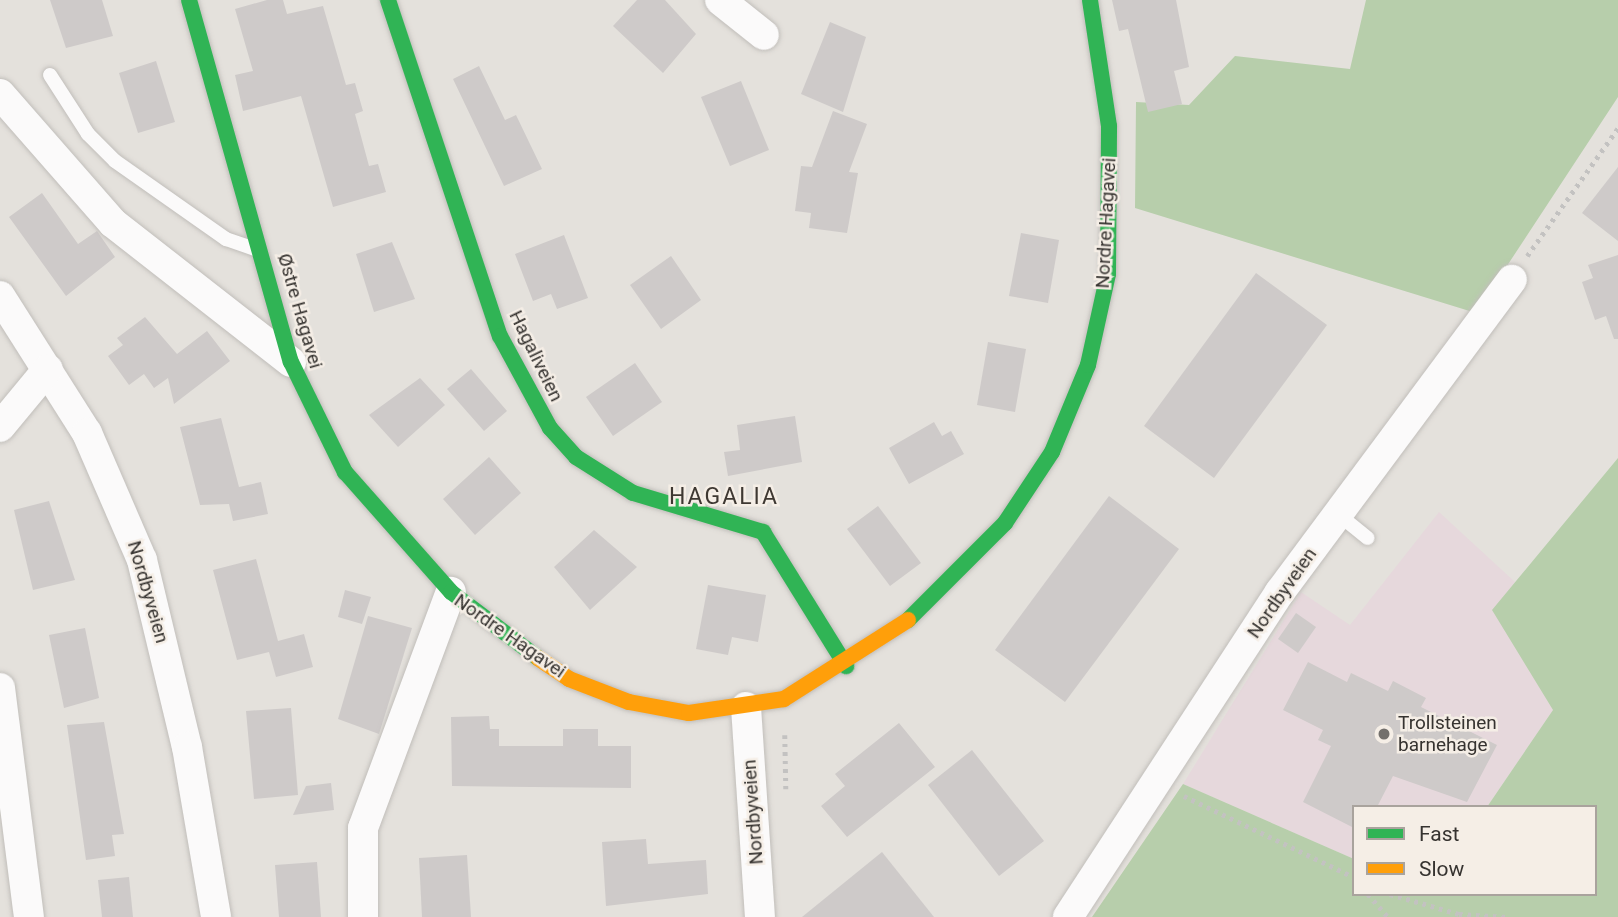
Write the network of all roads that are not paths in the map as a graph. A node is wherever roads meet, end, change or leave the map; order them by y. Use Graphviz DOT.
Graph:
graph roads {
  1 [pos="189,0"];
  2 [pos="388,0"];
  3 [pos="720,0"];
  4 [pos="1090,0"];
  5 [pos="764,34"];
  6 [pos="50,75"];
  7 [pos="0,94"];
  8 [pos="260,250"];
  9 [pos="1512,280"];
  10 [pos="0,296"];
  11 [pos="291,362"];
  12 [pos="48,369"];
  13 [pos="0,427"];
  14 [pos="1338,514"];
  15 [pos="1368,538"];
  16 [pos="451,592"];
  17 [pos="846,666"];
  18 [pos="0,688"];
  19 [pos="746,707"];
  20 [pos="29,917"];
  21 [pos="216,917"];
  22 [pos="363,917"];
  23 [pos="760,917"];
  24 [pos="1068,917"];
  1 -- 8 [label="street, Østre Hagavei"];
  2 -- 17 [label="street, Hagaliveien"];
  3 -- 5 [label="street"];
  4 -- 17 [label="street, Nordre Hagavei"];
  6 -- 8 [label="lane"];
  7 -- 11 [label="street"];
  8 -- 11 [label="street, Østre Hagavei"];
  9 -- 14 [label="street, Nordbyveien"];
  10 -- 12 [label="street, Nordbyveien"];
  11 -- 16 [label="street, Østre Hagavei"];
  12 -- 13 [label="street"];
  12 -- 21 [label="street, Nordbyveien"];
  14 -- 15 [label="lane"];
  14 -- 24 [label="street, Nordbyveien"];
  16 -- 19 [label="street, Nordre Hagavei"];
  16 -- 22 [label="street, Nordre Hagavei"];
  17 -- 19 [label="street, Nordre Hagavei"];
  18 -- 20 [label="street"];
  19 -- 23 [label="street, Nordbyveien"];
}
